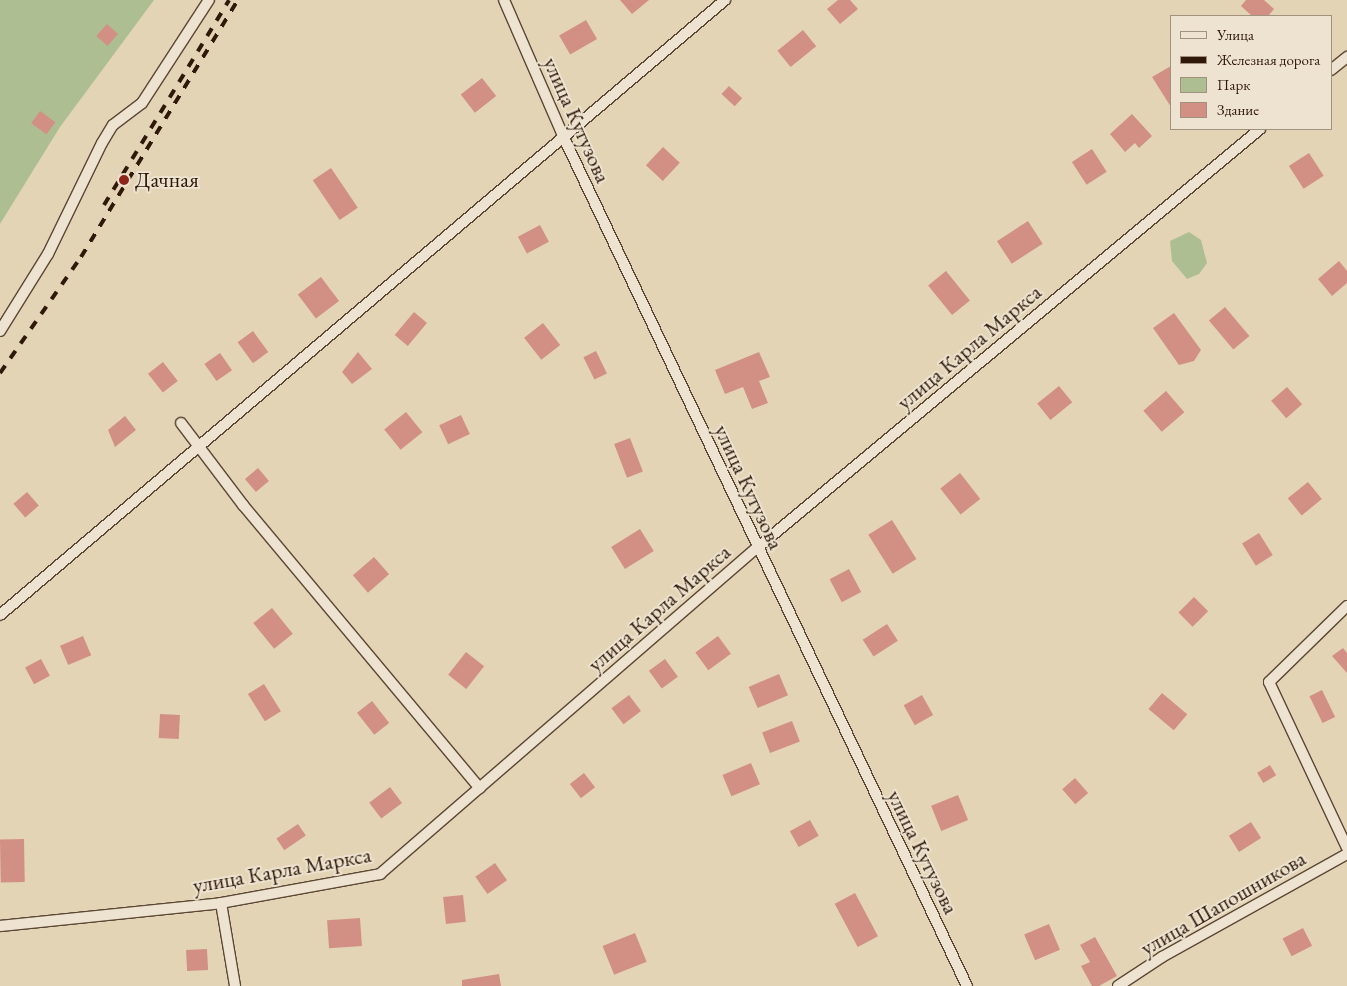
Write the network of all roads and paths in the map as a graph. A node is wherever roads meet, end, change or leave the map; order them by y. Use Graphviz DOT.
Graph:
graph roads {
  1 [pos="209,0"];
  2 [pos="504,0"];
  3 [pos="725,0"];
  4 [pos="1347,56"];
  5 [pos="1332,69"];
  6 [pos="1259,130"];
  7 [pos="563,136"];
  8 [pos="0,331"];
  9 [pos="181,423"];
  10 [pos="200,448"];
  11 [pos="757,548"];
  12 [pos="1347,606"];
  13 [pos="0,615"];
  14 [pos="480,788"];
  15 [pos="1347,848"];
  16 [pos="1347,854"];
  17 [pos="221,903"];
  18 [pos="0,926"];
  19 [pos="235,986"];
  20 [pos="967,986"];
  21 [pos="1118,986"];
  1 -- 8 [label="street"];
  2 -- 7 [label="street, улица Кутузова"];
  3 -- 7 [label="street"];
  4 -- 5 [label="street"];
  6 -- 11 [label="street, улица Карла Маркса"];
  7 -- 10 [label="street"];
  7 -- 11 [label="street, улица Кутузова"];
  9 -- 10 [label="street"];
  10 -- 13 [label="street"];
  10 -- 14 [label="street"];
  11 -- 14 [label="street, улица Карла Маркса"];
  11 -- 20 [label="street, улица Кутузова"];
  12 -- 15 [label="street"];
  14 -- 17 [label="street, улица Карла Маркса"];
  16 -- 21 [label="street, улица Шапошникова"];
  17 -- 18 [label="street, улица Карла Маркса"];
  17 -- 19 [label="street"];
}
